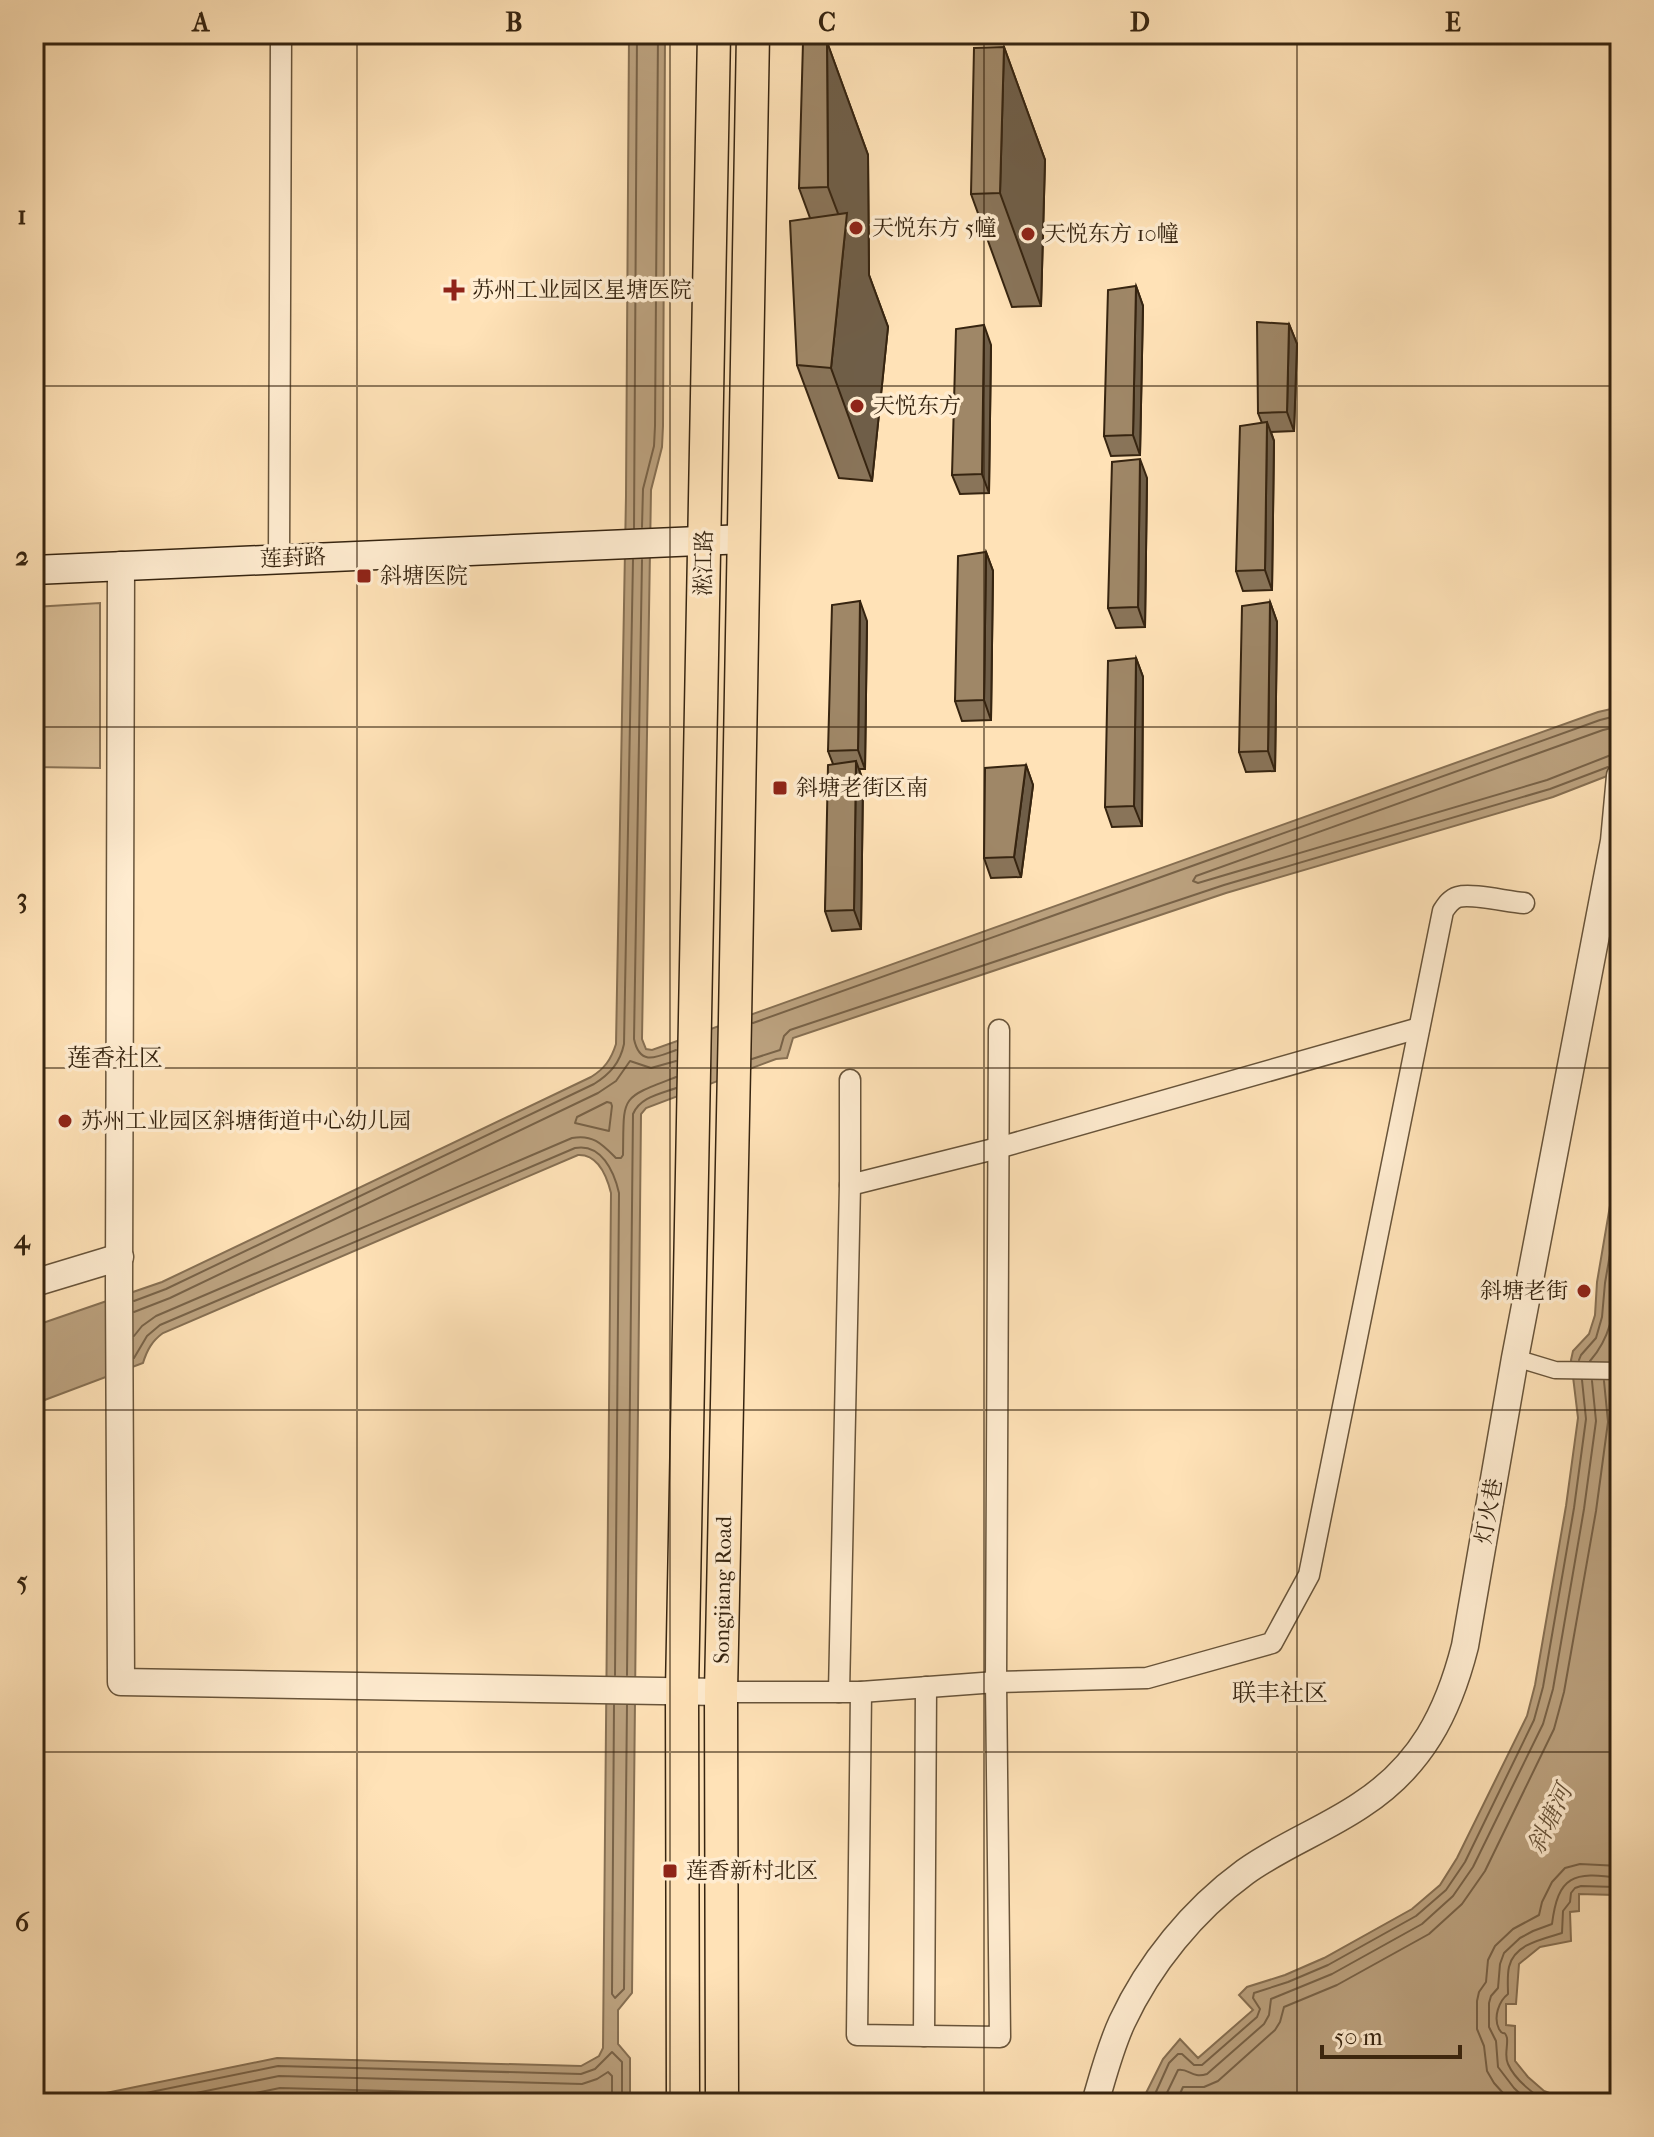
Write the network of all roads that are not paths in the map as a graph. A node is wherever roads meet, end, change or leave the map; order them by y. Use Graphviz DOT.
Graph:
graph roads {
  1 [pos="281,34"];
  2 [pos="714,34"];
  3 [pos="753,34"];
  4 [pos="705,539"];
  5 [pos="745,539"];
  6 [pos="279,558"];
  7 [pos="121,565"];
  8 [pos="34,570"];
  9 [pos="1620,776"];
  10 [pos="1620,782"];
  11 [pos="1524,903"];
  12 [pos="1419,1028"];
  13 [pos="999,1030"];
  14 [pos="733,1077"];
  15 [pos="850,1080"];
  16 [pos="694,1092"];
  17 [pos="998,1148"];
  18 [pos="850,1185"];
  19 [pos="120,1257"];
  20 [pos="34,1283"];
  21 [pos="1515,1358"];
  22 [pos="1620,1371"];
  23 [pos="996,1682"];
  24 [pos="926,1687"];
  25 [pos="682,1691"];
  26 [pos="721,1692"];
  27 [pos="839,1692"];
  28 [pos="861,1692"];
  29 [pos="924,2036"];
  30 [pos="683,2103"];
  31 [pos="722,2103"];
  32 [pos="1095,2103"];
  1 -- 6 [label="street"];
  2 -- 4 [label="main road, 淞江路"];
  3 -- 5 [label="main road, 淞江路"];
  4 -- 5 [label="main road, 莲葑路"];
  4 -- 6 [label="main road, 莲葑路"];
  4 -- 16 [label="main road, 淞江路"];
  5 -- 14 [label="main road, 淞江路"];
  6 -- 7 [label="main road, 莲葑路"];
  7 -- 8 [label="main road, 莲葑路"];
  7 -- 19 [label="street"];
  9 -- 10 [label="street, 灯火巷"];
  10 -- 21 [label="street, 灯火巷"];
  11 -- 12 [label="street"];
  12 -- 17 [label="street"];
  12 -- 23 [label="street"];
  13 -- 17 [label="street"];
  14 -- 26 [label="main road, Songjiang Road"];
  15 -- 18 [label="street"];
  16 -- 25 [label="main road, Songjiang Road"];
  17 -- 18 [label="street"];
  17 -- 23 [label="street"];
  18 -- 27 [label="street"];
  19 -- 20 [label="street"];
  19 -- 25 [label="street"];
  21 -- 22 [label="street"];
  21 -- 32 [label="street, 灯火巷"];
  23 -- 24 [label="street"];
  23 -- 29 [label="street"];
  24 -- 28 [label="street"];
  24 -- 29 [label="street"];
  25 -- 26 [label="street"];
  25 -- 30 [label="main road, Songjiang Road"];
  26 -- 27 [label="street"];
  26 -- 31 [label="main road, Songjiang Road"];
  27 -- 28 [label="street"];
  28 -- 29 [label="street"];
}
